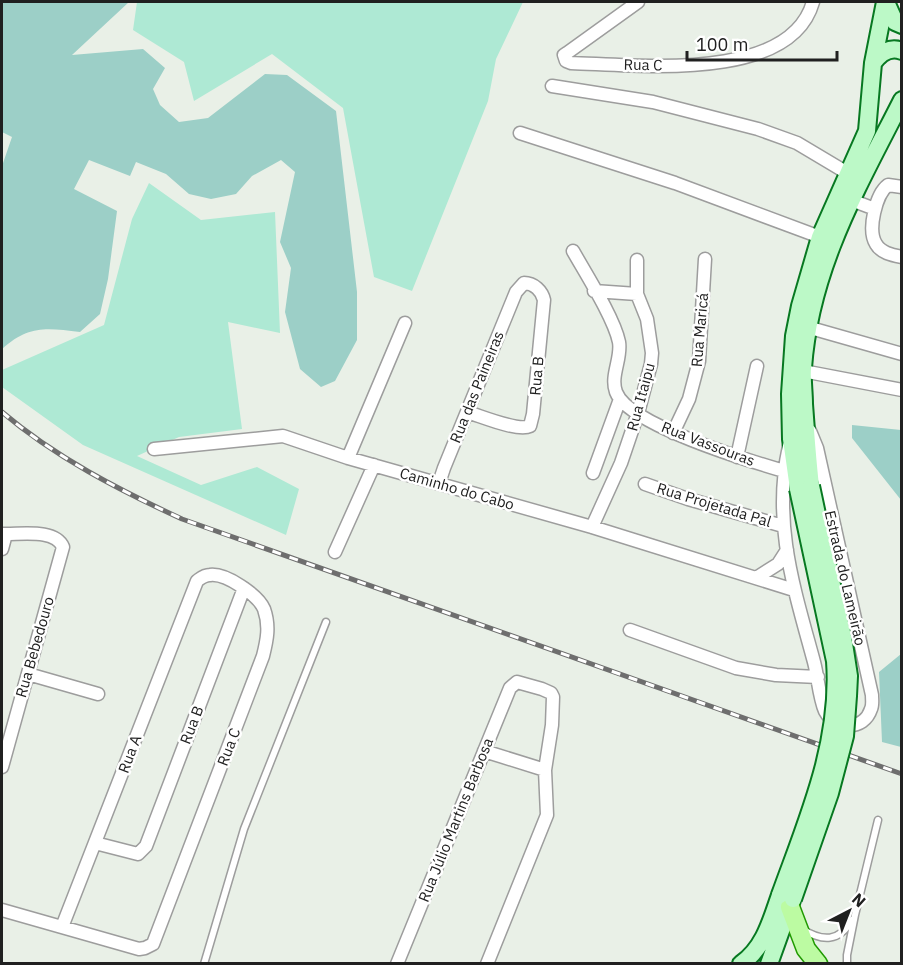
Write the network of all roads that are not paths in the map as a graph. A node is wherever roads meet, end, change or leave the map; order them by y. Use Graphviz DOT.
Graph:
graph roads {
  1 [pos="638,2"];
  2 [pos="813,2"];
  3 [pos="886,2"];
  4 [pos="902,25"];
  5 [pos="902,51"];
  6 [pos="873,63"];
  7 [pos="552,86"];
  8 [pos="902,100"];
  9 [pos="520,133"];
  10 [pos="849,174"];
  11 [pos="902,187"];
  12 [pos="851,200"];
  13 [pos="874,209"];
  14 [pos="820,237"];
  15 [pos="573,251"];
  16 [pos="902,257"];
  17 [pos="705,259"];
  18 [pos="637,260"];
  19 [pos="594,291"];
  20 [pos="516,292"];
  21 [pos="638,294"];
  22 [pos="405,323"];
  23 [pos="807,327"];
  24 [pos="902,354"];
  25 [pos="757,366"];
  26 [pos="802,371"];
  27 [pos="902,390"];
  28 [pos="620,399"];
  29 [pos="467,412"];
  30 [pos="638,413"];
  31 [pos="805,417"];
  32 [pos="673,433"];
  33 [pos="791,439"];
  34 [pos="154,449"];
  35 [pos="737,457"];
  36 [pos="348,458"];
  37 [pos="374,465"];
  38 [pos="784,471"];
  39 [pos="593,473"];
  40 [pos="439,483"];
  41 [pos="645,484"];
  42 [pos="804,487"];
  43 [pos="783,526"];
  44 [pos="592,527"];
  45 [pos="4,534"];
  46 [pos="2,549"];
  47 [pos="787,550"];
  48 [pos="335,552"];
  49 [pos="756,578"];
  50 [pos="197,581"];
  51 [pos="244,588"];
  52 [pos="795,590"];
  53 [pos="326,622"];
  54 [pos="630,630"];
  55 [pos="28,674"];
  56 [pos="818,677"];
  57 [pos="98,694"];
  58 [pos="484,751"];
  59 [pos="2,767"];
  60 [pos="545,770"];
  61 [pos="878,820"];
  62 [pos="95,843"];
  63 [pos="788,901"];
  64 [pos="2,910"];
  65 [pos="855,915"];
  66 [pos="796,925"];
  67 [pos="62,927"];
  68 [pos="204,963"];
  69 [pos="398,963"];
  70 [pos="487,963"];
  71 [pos="741,963"];
  72 [pos="769,963"];
  73 [pos="818,963"];
  74 [pos="847,963"];
  1 -- 2 [label="street, Rua C"];
  3 -- 4 [label="main road"];
  3 -- 6 [label="main road, Estrada do Lameirão"];
  5 -- 6 [label="main road"];
  6 -- 10 [label="main road, Estrada do Lameirão"];
  7 -- 10 [label="street"];
  8 -- 12 [label="main road, Estrada do Lameirão"];
  9 -- 14 [label="street"];
  10 -- 14 [label="main road, Estrada do Lameirão"];
  11 -- 13 [label="street"];
  12 -- 13 [label="street"];
  12 -- 23 [label="main road, Estrada do Lameirão"];
  13 -- 16 [label="street"];
  14 -- 33 [label="main road, Estrada do Lameirão"];
  15 -- 19 [label="street"];
  17 -- 32 [label="street, Rua Maricá"];
  18 -- 21 [label="street, Rua Itaipu"];
  19 -- 21 [label="street"];
  19 -- 28 [label="street"];
  20 -- 29 [label="street, Rua das Paineiras"];
  20 -- 29 [label="street, Rua B"];
  21 -- 30 [label="street, Rua Itaipu"];
  22 -- 36 [label="street"];
  23 -- 24 [label="street"];
  23 -- 26 [label="main road, Estrada do Lameirão"];
  25 -- 35 [label="street"];
  26 -- 27 [label="street"];
  26 -- 31 [label="main road, Estrada do Lameirão"];
  28 -- 30 [label="street, Rua Vassouras"];
  28 -- 39 [label="street"];
  29 -- 40 [label="street, Rua das Paineiras"];
  30 -- 32 [label="street, Rua Vassouras"];
  30 -- 44 [label="street, Rua Itaipu"];
  31 -- 42 [label="main road, Estrada do Lameirão"];
  31 -- 56 [label="street, Estrada do Lameirão"];
  32 -- 35 [label="street, Rua Vassouras"];
  33 -- 38 [label="street, Estrada do Lameirão"];
  33 -- 42 [label="main road, Estrada do Lameirão"];
  34 -- 36 [label="street, Caminho do Cabo"];
  35 -- 38 [label="street, Rua Vassouras"];
  36 -- 37 [label="street, Caminho do Cabo"];
  37 -- 40 [label="street, Caminho do Cabo"];
  37 -- 48 [label="street"];
  38 -- 43 [label="street, Estrada do Lameirão"];
  40 -- 44 [label="street, Caminho do Cabo"];
  41 -- 43 [label="street, Rua Projetada Pal"];
  42 -- 63 [label="main road, Estrada do Lameirão, bridge"];
  43 -- 47 [label="street, Estrada do Lameirão"];
  44 -- 49 [label="street, Caminho do Cabo"];
  45 -- 46 [label="street"];
  45 -- 55 [label="street, Rua Bebedouro"];
  47 -- 49 [label="street"];
  47 -- 52 [label="street, Estrada do Lameirão"];
  49 -- 52 [label="street, Caminho do Cabo"];
  50 -- 51 [label="street, Rua C"];
  50 -- 62 [label="street, Rua A"];
  51 -- 62 [label="street, Rua B"];
  51 -- 67 [label="street, Rua C"];
  52 -- 56 [label="street, Estrada do Lameirão"];
  53 -- 68 [label="lane"];
  54 -- 56 [label="street"];
  55 -- 57 [label="street"];
  55 -- 59 [label="street, Rua Bebedouro"];
  58 -- 60 [label="street"];
  58 -- 60 [label="street, Rua Júlio Martins Barbosa"];
  58 -- 69 [label="street, Rua Júlio Martins Barbosa"];
  60 -- 70 [label="street"];
  61 -- 65 [label="lane"];
  62 -- 67 [label="street, Rua A"];
  63 -- 66 [label="main road"];
  63 -- 71 [label="main road, Estrada do Lameirão"];
  63 -- 72 [label="main road, Estrada do Lameirão"];
  64 -- 67 [label="street"];
  65 -- 66 [label="lane"];
  65 -- 74 [label="lane"];
  66 -- 73 [label="main road"];
}
